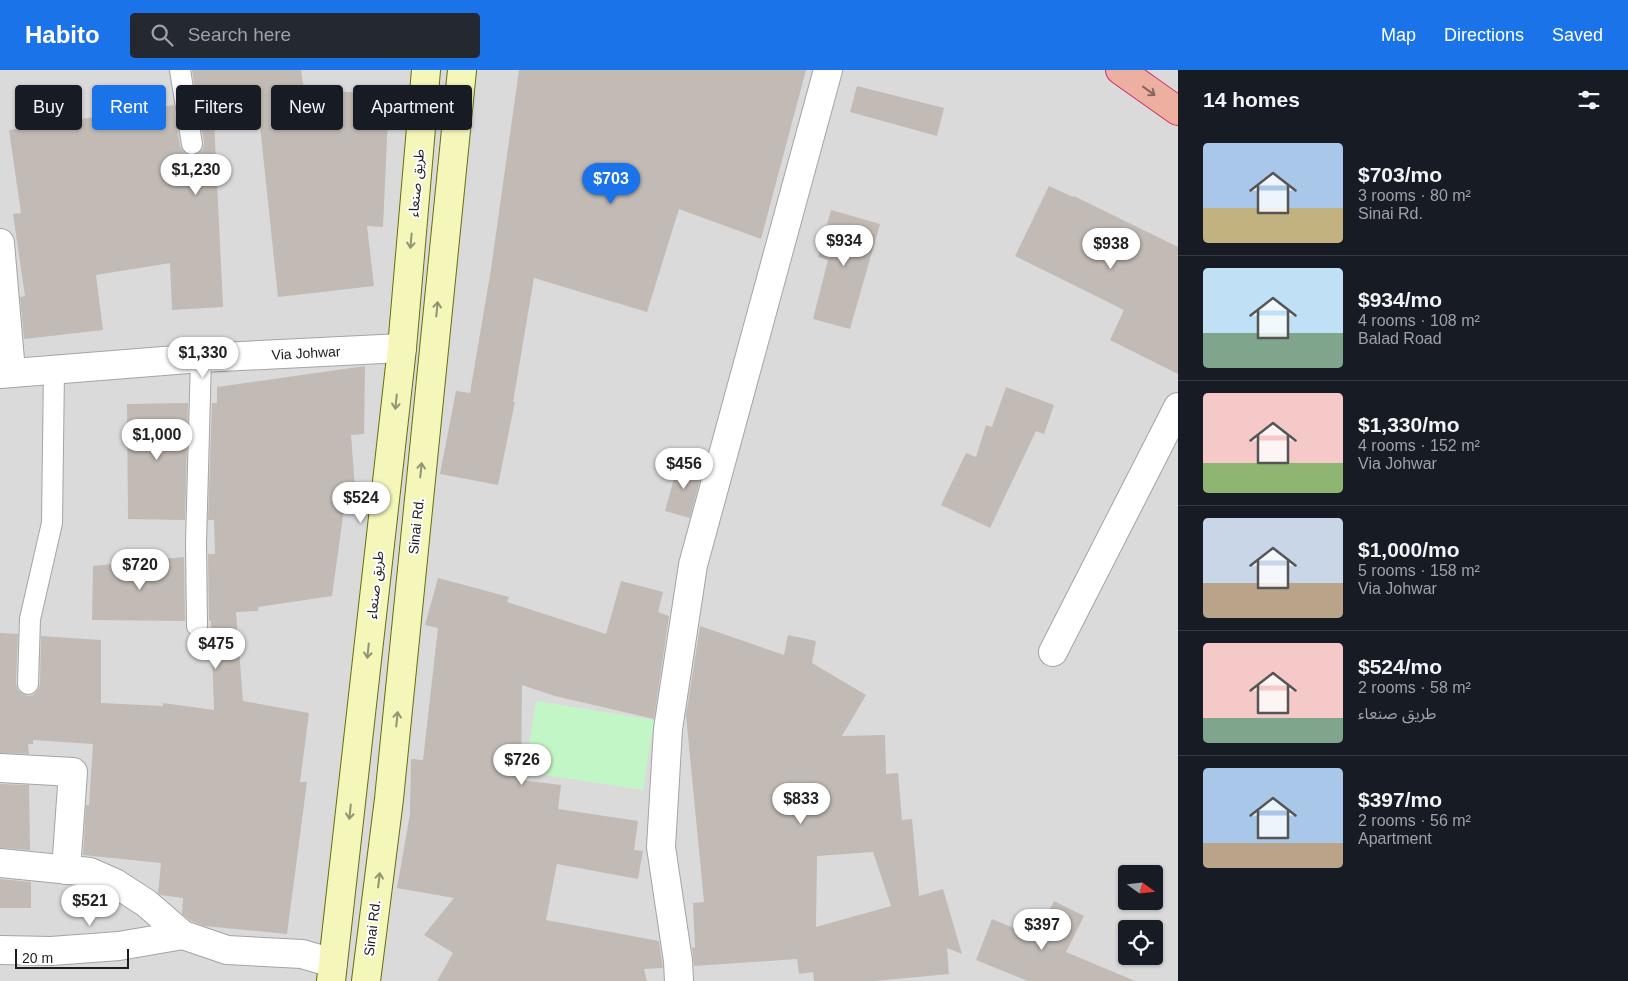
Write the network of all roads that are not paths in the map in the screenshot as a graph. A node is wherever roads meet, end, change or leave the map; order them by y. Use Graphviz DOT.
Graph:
graph roads {
  1 [pos="180,70"];
  2 [pos="426,70"];
  3 [pos="462,70"];
  4 [pos="828,70"];
  5 [pos="1120,70"];
  6 [pos="1178,112"];
  7 [pos="192,144"];
  8 [pos="0,243"];
  9 [pos="402,348"];
  10 [pos="201,358"];
  11 [pos="54,370"];
  12 [pos="6,373"];
  13 [pos="1178,407"];
  14 [pos="198,626"];
  15 [pos="1053,652"];
  16 [pos="28,684"];
  17 [pos="0,768"];
  18 [pos="0,863"];
  19 [pos="66,870"];
  20 [pos="183,935"];
  21 [pos="0,950"];
  22 [pos="332,972"];
  23 [pos="366,981"];
  24 [pos="680,981"];
  1 -- 7 [label="lane"];
  2 -- 9 [label="main road, طريق صنعاء, one-way"];
  23 -- 3 [label="main road, Sinai Rd., one-way"];
  4 -- 24 [label="street"];
  5 -- 6 [label="highway, one-way"];
  8 -- 12 [label="street"];
  9 -- 10 [label="street, Via Johwar"];
  9 -- 22 [label="main road, طريق صنعاء, one-way"];
  10 -- 11 [label="street, Via Johwar"];
  10 -- 14 [label="lane"];
  11 -- 12 [label="street, Via Johwar"];
  11 -- 16 [label="lane"];
  13 -- 15 [label="street"];
  17 -- 19 [label="street"];
  18 -- 19 [label="street"];
  19 -- 20 [label="street"];
  20 -- 21 [label="street"];
  20 -- 22 [label="street"];
}
